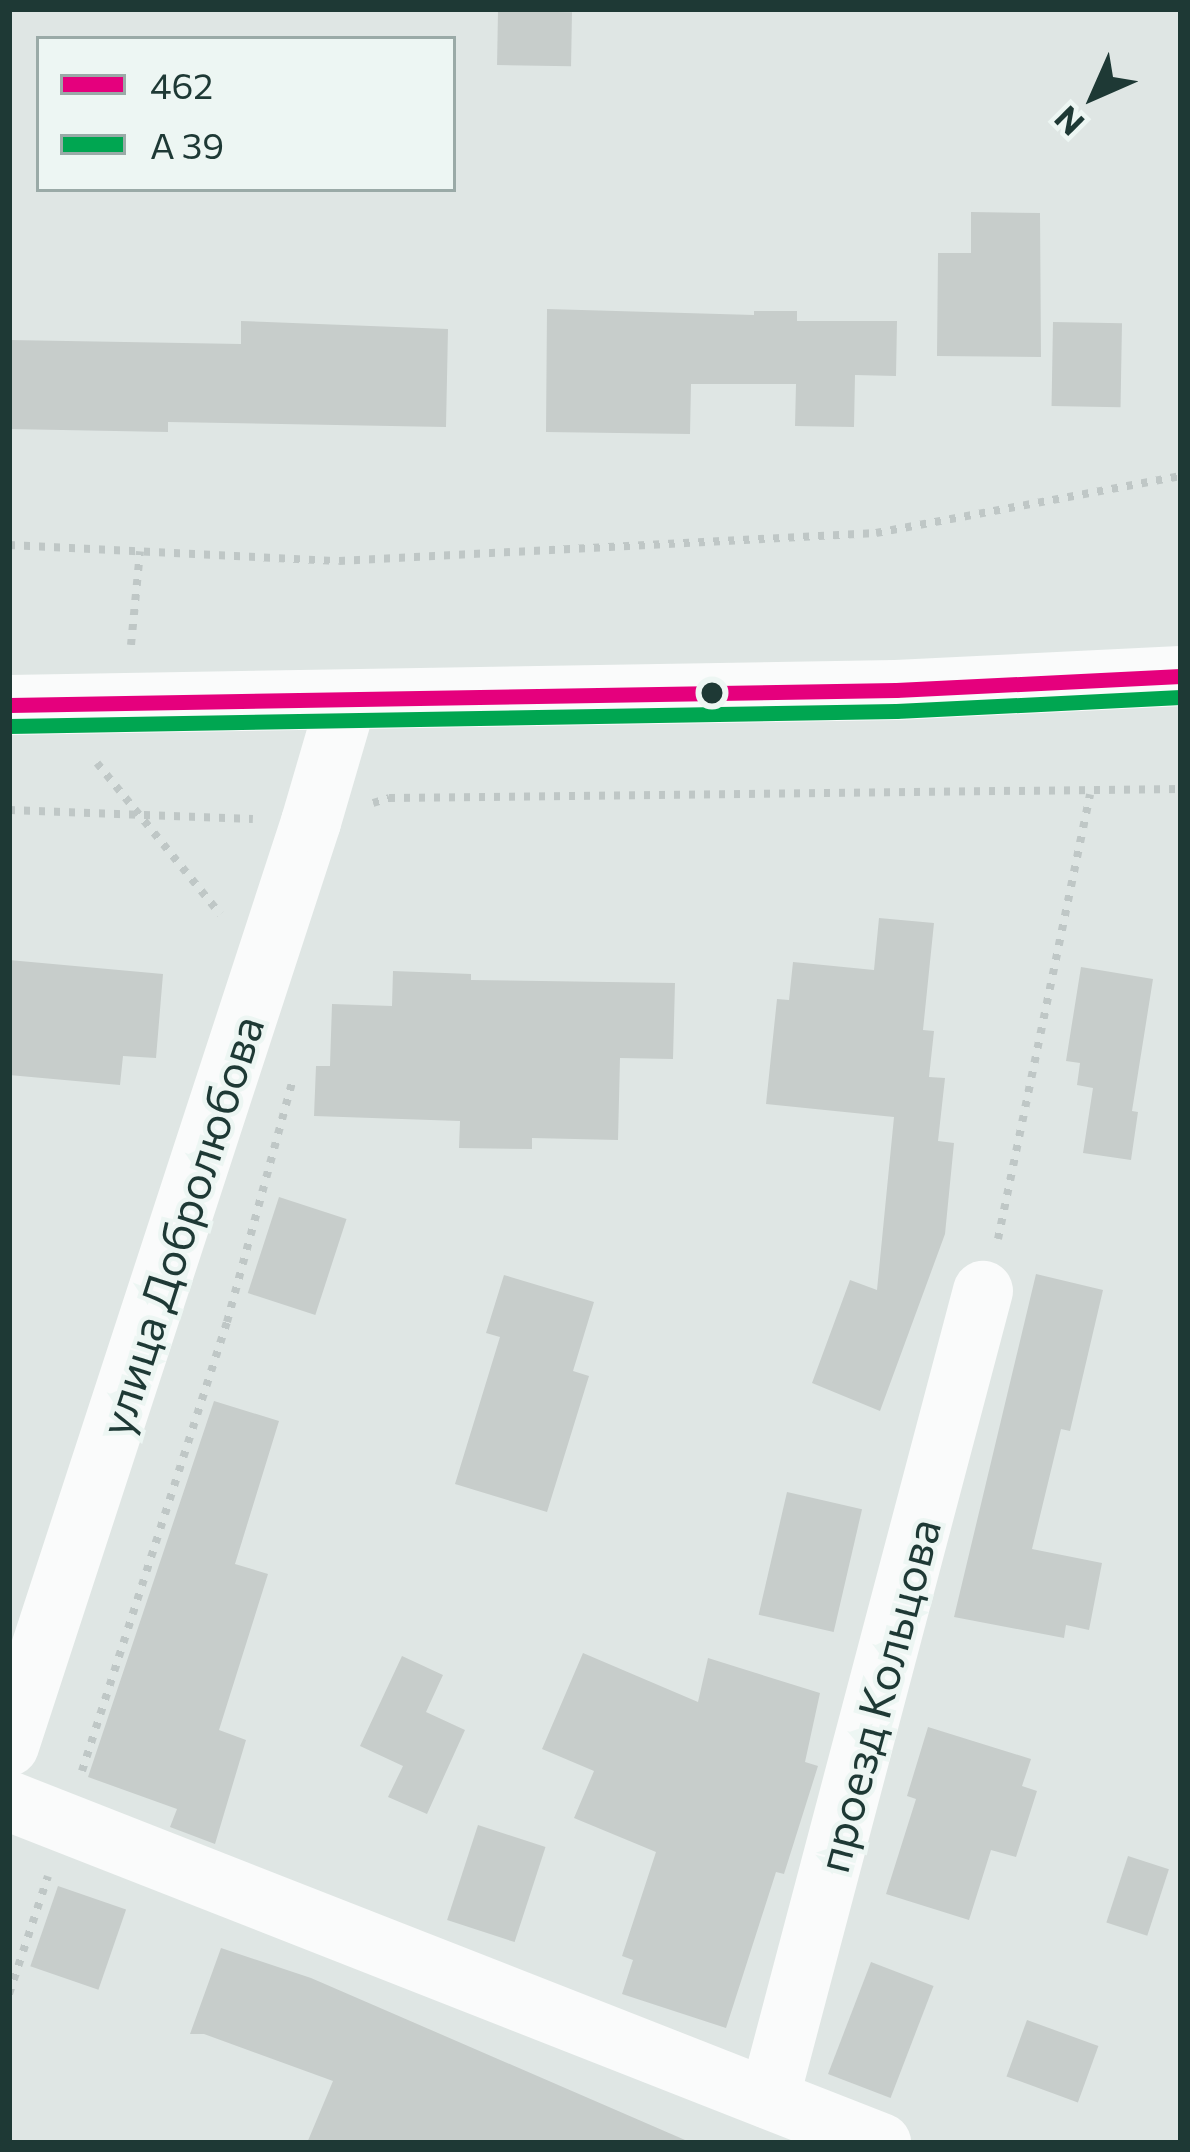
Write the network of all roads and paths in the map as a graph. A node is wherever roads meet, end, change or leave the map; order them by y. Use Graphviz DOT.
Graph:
graph roads {
  1 [pos="1181,476"];
  2 [pos="9,544"];
  3 [pos="140,551"];
  4 [pos="129,669"];
  5 [pos="1181,676"];
  6 [pos="346,702"];
  7 [pos="9,705"];
  8 [pos="95,761"];
  9 [pos="1181,789"];
  10 [pos="1090,794"];
  11 [pos="9,810"];
  12 [pos="134,815"];
  13 [pos="311,822"];
  14 [pos="213,936"];
  15 [pos="294,1075"];
  16 [pos="982,1291"];
  17 [pos="9,1746"];
  18 [pos="9,1801"];
  19 [pos="65,1822"];
  20 [pos="9,1994"];
  21 [pos="769,2099"];
  22 [pos="881,2143"];
  1 -- 3 [label="path"];
  2 -- 3 [label="path"];
  3 -- 4 [label="path"];
  5 -- 6 [label="street"];
  6 -- 7 [label="street"];
  6 -- 13 [label="street, улица Добролюбова"];
  8 -- 12 [label="path"];
  9 -- 10 [label="path"];
  10 -- 13 [label="path"];
  10 -- 16 [label="path"];
  11 -- 12 [label="path"];
  12 -- 13 [label="path"];
  12 -- 14 [label="path"];
  13 -- 17 [label="street, улица Добролюбова"];
  15 -- 19 [label="path"];
  16 -- 21 [label="street, проезд Кольцова"];
  18 -- 19 [label="street"];
  19 -- 20 [label="path"];
  19 -- 21 [label="street"];
  21 -- 22 [label="street"];
}
